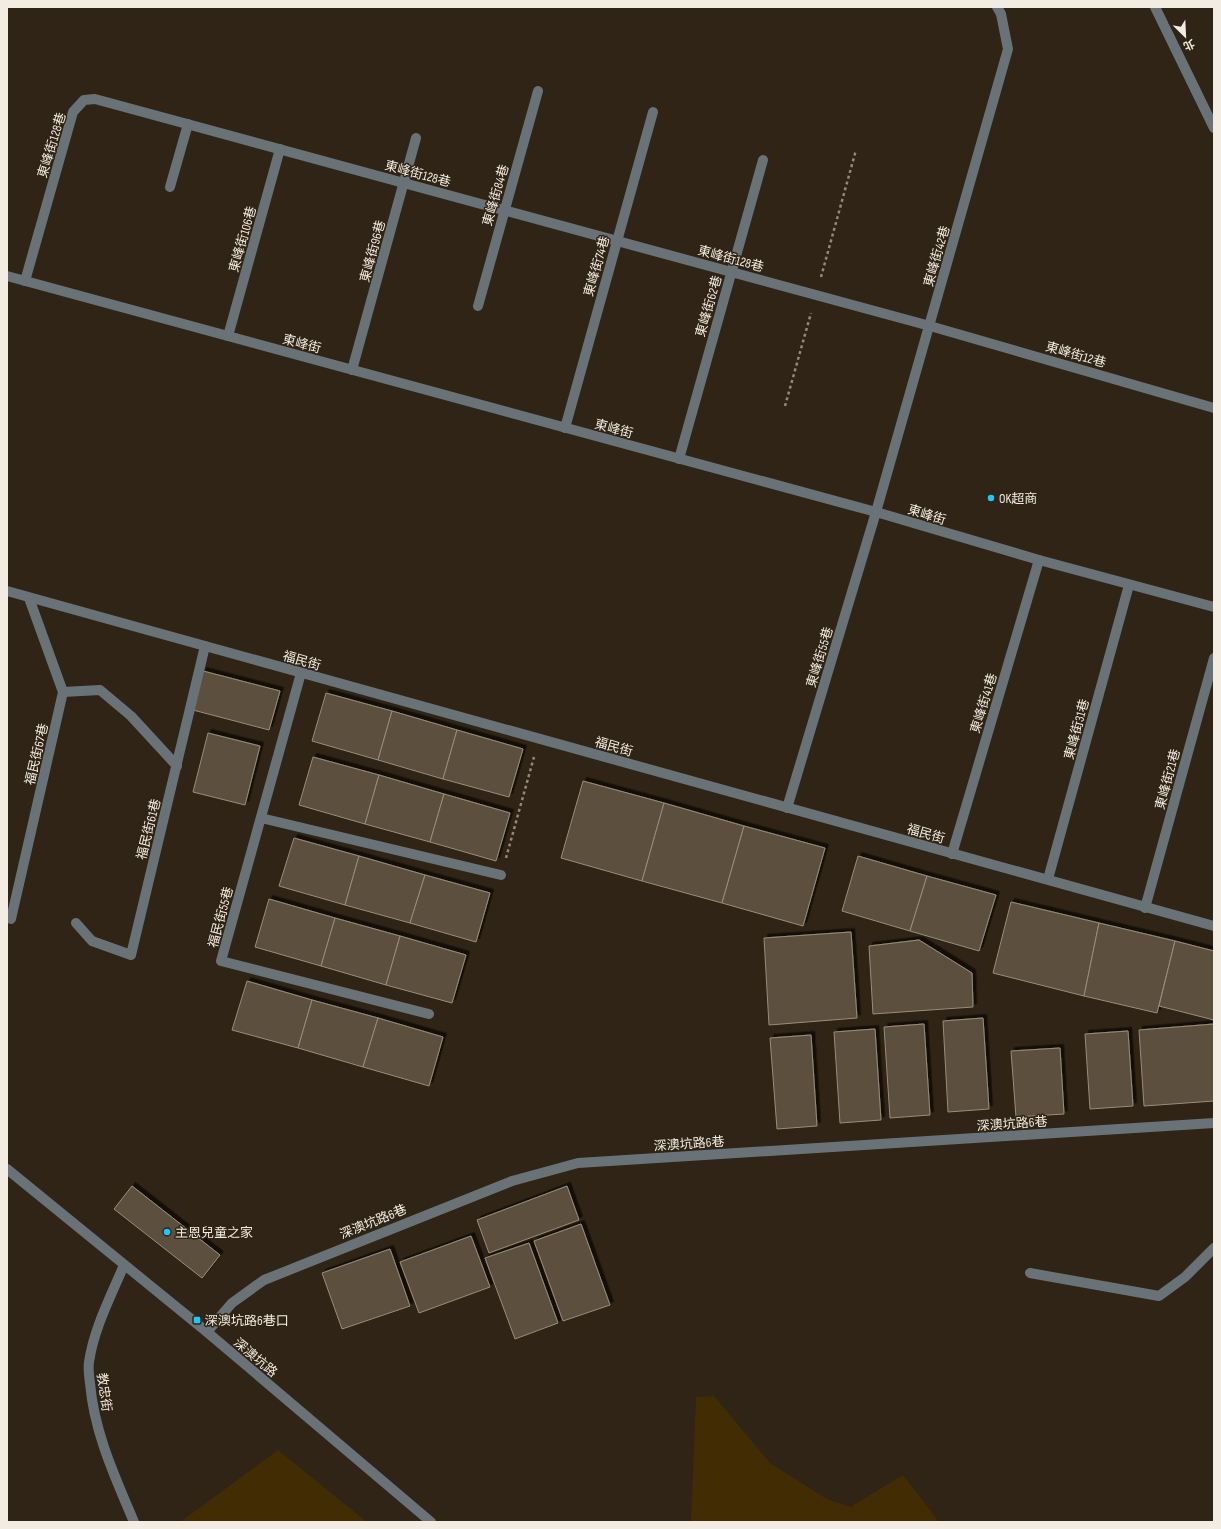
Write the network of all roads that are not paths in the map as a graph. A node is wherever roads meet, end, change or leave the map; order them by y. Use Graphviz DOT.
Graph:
graph roads {
  1 [pos="997,7"];
  2 [pos="1155,7"];
  3 [pos="538,91"];
  4 [pos="653,112"];
  5 [pos="188,124"];
  6 [pos="1214,128"];
  7 [pos="416,138"];
  8 [pos="280,149"];
  9 [pos="762,160"];
  10 [pos="404,183"];
  11 [pos="170,187"];
  12 [pos="504,210"];
  13 [pos="617,241"];
  14 [pos="731,272"];
  15 [pos="7,276"];
  16 [pos="26,281"];
  17 [pos="478,306"];
  18 [pos="930,326"];
  19 [pos="228,336"];
  20 [pos="352,370"];
  21 [pos="1214,408"];
  22 [pos="565,428"];
  23 [pos="679,459"];
  24 [pos="876,512"];
  25 [pos="1039,560"];
  26 [pos="1129,585"];
  27 [pos="7,591"];
  28 [pos="29,598"];
  29 [pos="1214,607"];
  30 [pos="205,646"];
  31 [pos="1214,658"];
  32 [pos="301,673"];
  33 [pos="63,692"];
  34 [pos="177,766"];
  35 [pos="787,808"];
  36 [pos="261,818"];
  37 [pos="952,854"];
  38 [pos="501,875"];
  39 [pos="1048,879"];
  40 [pos="1145,908"];
  41 [pos="11,919"];
  42 [pos="76,923"];
  43 [pos="1214,926"];
  44 [pos="430,1014"];
  45 [pos="1214,1123"];
  46 [pos="7,1169"];
  47 [pos="1214,1248"];
  48 [pos="124,1265"];
  49 [pos="1030,1273"];
  50 [pos="207,1332"];
  51 [pos="134,1522"];
  52 [pos="431,1522"];
  1 -- 18 [label="street, 東峰街42巷"];
  2 -- 6 [label="street"];
  3 -- 12 [label="street, 東峰街84巷"];
  4 -- 13 [label="street, 東峰街74巷"];
  5 -- 8 [label="street, 東峰街128巷"];
  5 -- 11 [label="street"];
  5 -- 16 [label="street, 東峰街128巷"];
  7 -- 10 [label="street, 東峰街96巷"];
  8 -- 10 [label="street, 東峰街128巷"];
  8 -- 19 [label="street, 東峰街106巷"];
  9 -- 14 [label="street, 東峰街62巷"];
  10 -- 12 [label="street, 東峰街128巷"];
  10 -- 20 [label="street, 東峰街96巷"];
  12 -- 13 [label="street, 東峰街128巷"];
  12 -- 17 [label="street, 東峰街84巷"];
  13 -- 14 [label="street, 東峰街128巷"];
  13 -- 22 [label="street, 東峰街74巷"];
  14 -- 18 [label="street, 東峰街128巷"];
  14 -- 23 [label="street, 東峰街62巷"];
  15 -- 16 [label="street, 東峰街"];
  16 -- 19 [label="street, 東峰街"];
  18 -- 21 [label="street, 東峰街12巷"];
  18 -- 24 [label="street, 東峰街42巷"];
  19 -- 20 [label="street, 東峰街"];
  20 -- 22 [label="street, 東峰街"];
  22 -- 23 [label="street, 東峰街"];
  23 -- 24 [label="street, 東峰街"];
  24 -- 25 [label="street, 東峰街"];
  24 -- 35 [label="street, 東峰街55巷"];
  25 -- 26 [label="street, 東峰街"];
  25 -- 37 [label="street, 東峰街41巷"];
  26 -- 29 [label="street, 東峰街"];
  26 -- 39 [label="street, 東峰街31巷"];
  27 -- 28 [label="street, 福民街"];
  28 -- 30 [label="street, 福民街"];
  28 -- 33 [label="street"];
  30 -- 32 [label="street, 福民街"];
  30 -- 34 [label="street, 福民街61巷"];
  31 -- 40 [label="street, 東峰街21巷"];
  32 -- 35 [label="street, 福民街"];
  32 -- 36 [label="street, 福民街55巷"];
  33 -- 34 [label="street"];
  33 -- 41 [label="street, 福民街67巷"];
  34 -- 42 [label="street, 福民街61巷"];
  35 -- 37 [label="street, 福民街"];
  36 -- 38 [label="street"];
  36 -- 44 [label="street, 福民街55巷"];
  37 -- 39 [label="street, 福民街"];
  39 -- 40 [label="street, 福民街"];
  40 -- 43 [label="street, 福民街"];
  45 -- 50 [label="street, 深澳坑路6巷"];
  46 -- 48 [label="street, 深澳坑路"];
  47 -- 49 [label="street"];
  48 -- 50 [label="street, 深澳坑路"];
  48 -- 51 [label="street, 教忠街"];
  50 -- 52 [label="street, 深澳坑路"];
}
